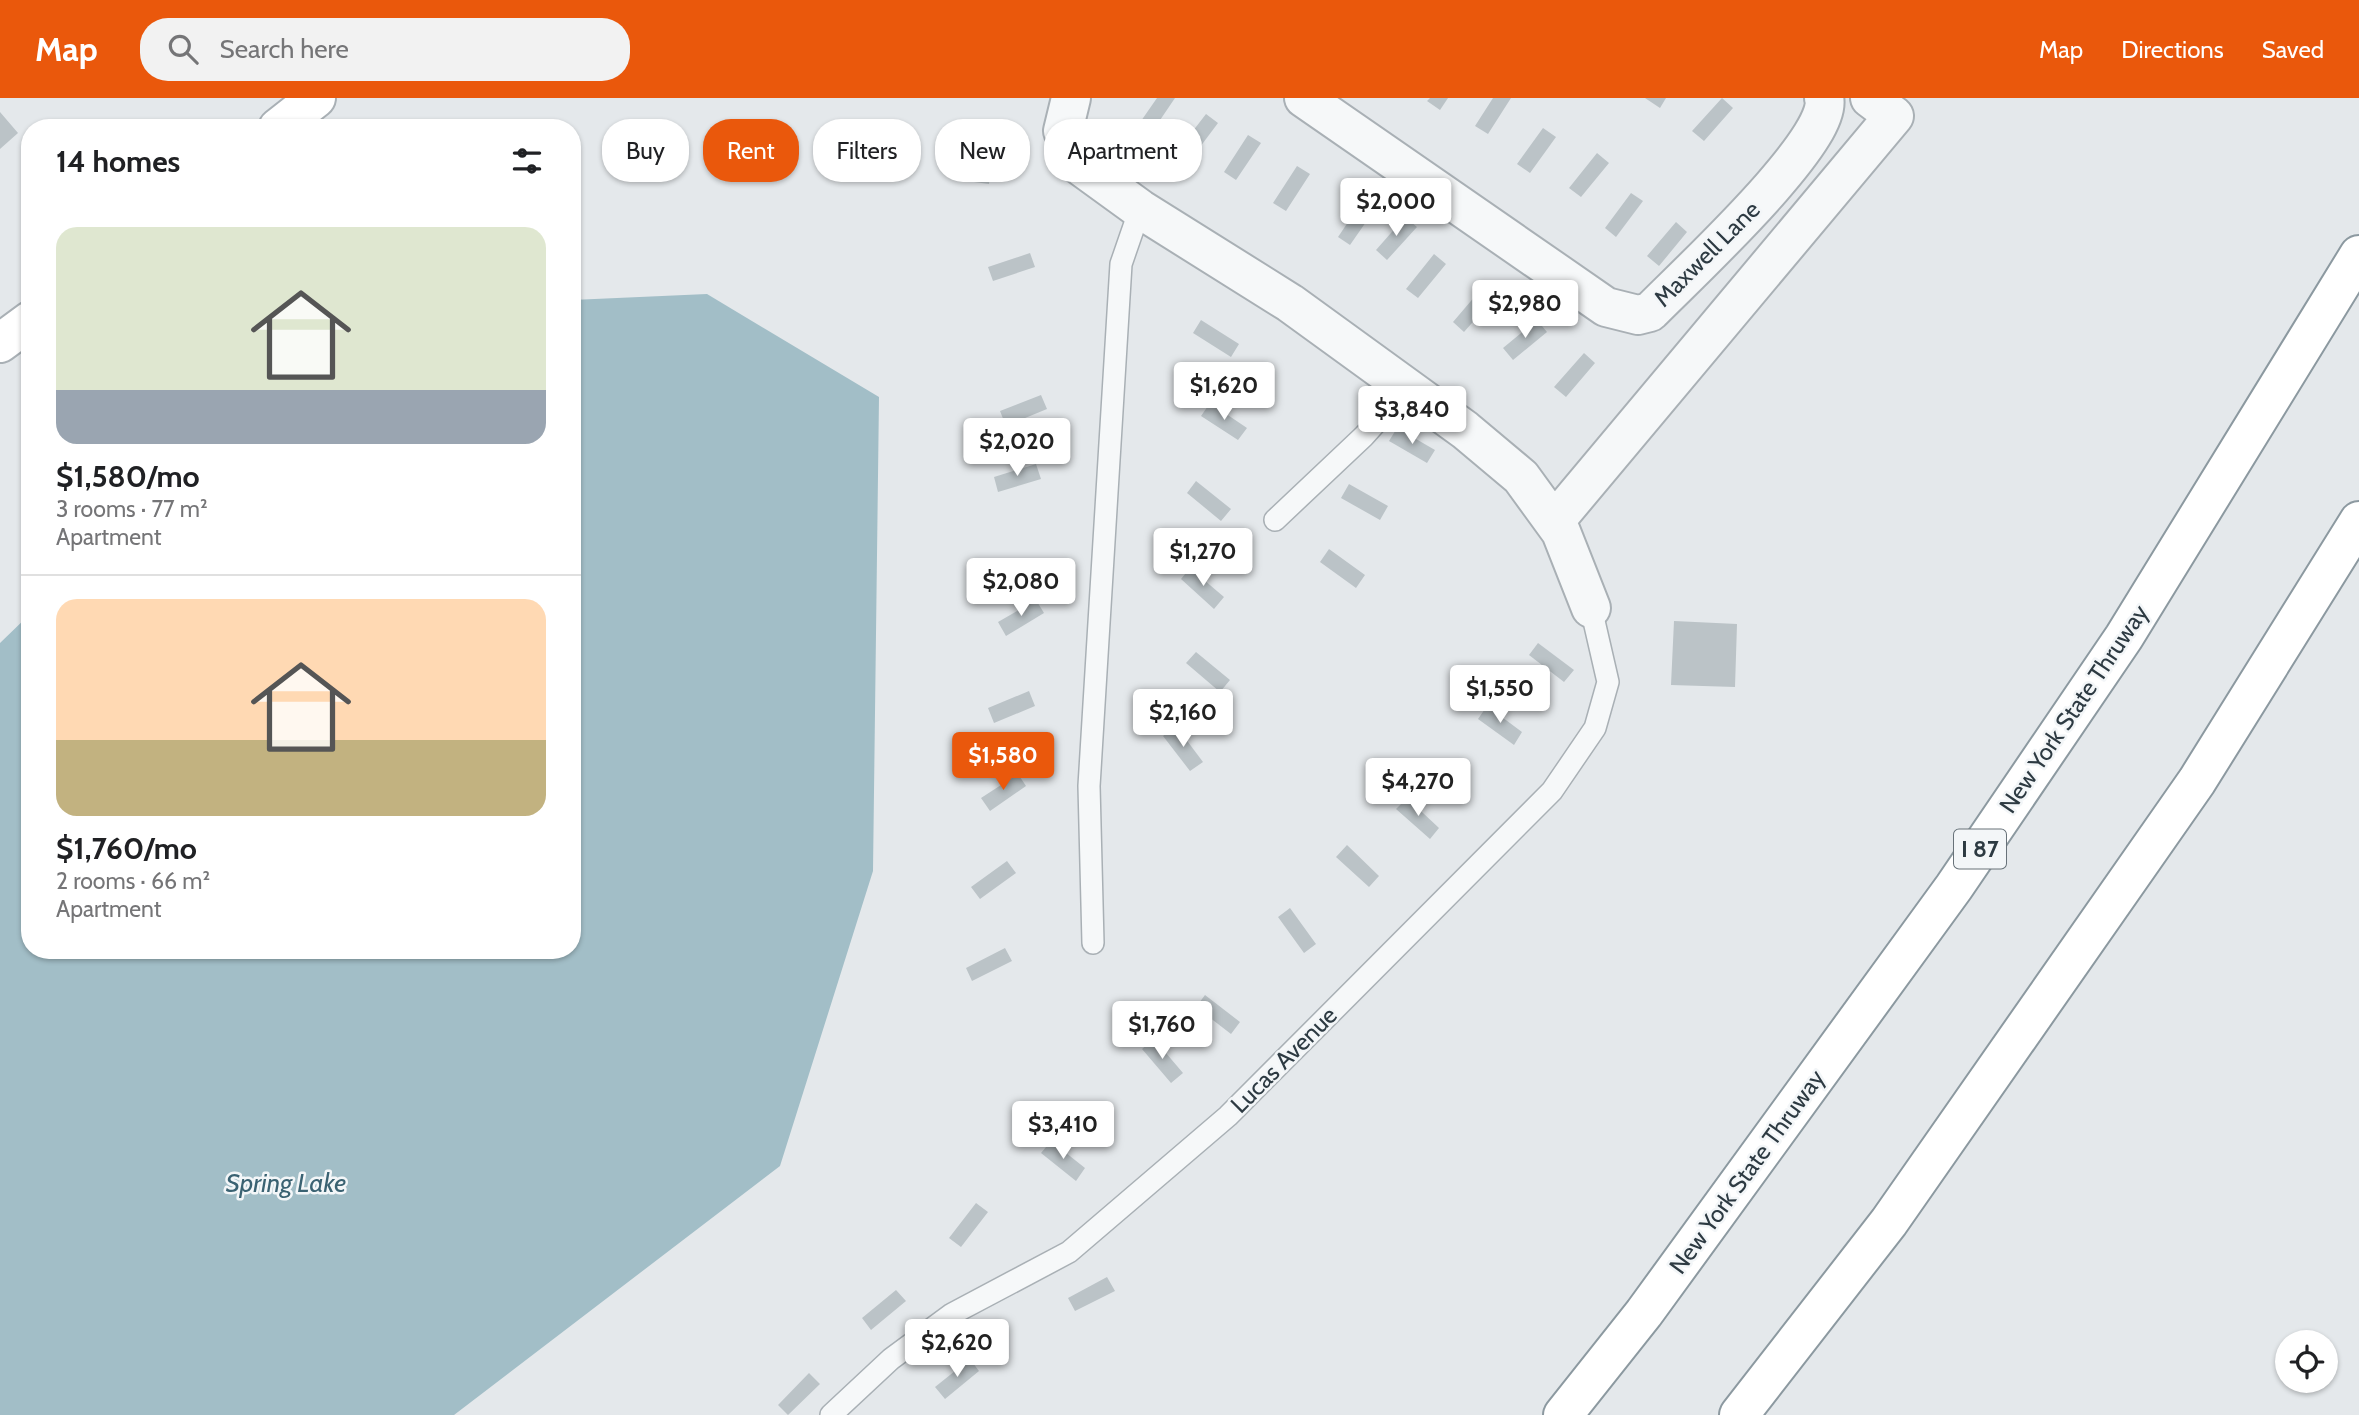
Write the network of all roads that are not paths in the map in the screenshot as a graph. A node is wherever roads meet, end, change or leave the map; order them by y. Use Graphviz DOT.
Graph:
graph roads {
  1 [pos="316,98"];
  2 [pos="1071,98"];
  3 [pos="1304,98"];
  4 [pos="1824,98"];
  5 [pos="1870,98"];
  6 [pos="289,119"];
  7 [pos="1140,209"];
  8 [pos="2359,255"];
  9 [pos="21,327"];
  10 [pos="0,342"];
  11 [pos="1407,388"];
  12 [pos="1275,520"];
  13 [pos="2359,521"];
  14 [pos="1554,522"];
  15 [pos="1591,608"];
  16 [pos="1093,943"];
  17 [pos="831,1415"];
  18 [pos="1563,1415"];
  19 [pos="1740,1415"];
  1 -- 6 [label="main road"];
  2 -- 7 [label="street"];
  3 -- 4 [label="street, Maxwell Lane"];
  5 -- 14 [label="street"];
  7 -- 11 [label="street"];
  7 -- 16 [label="lane"];
  8 -- 18 [label="main road, New York State Thruway / I 87"];
  9 -- 10 [label="main road"];
  11 -- 12 [label="lane"];
  11 -- 14 [label="street"];
  13 -- 19 [label="main road"];
  14 -- 15 [label="street"];
  15 -- 17 [label="lane, Lucas Avenue"];
}
